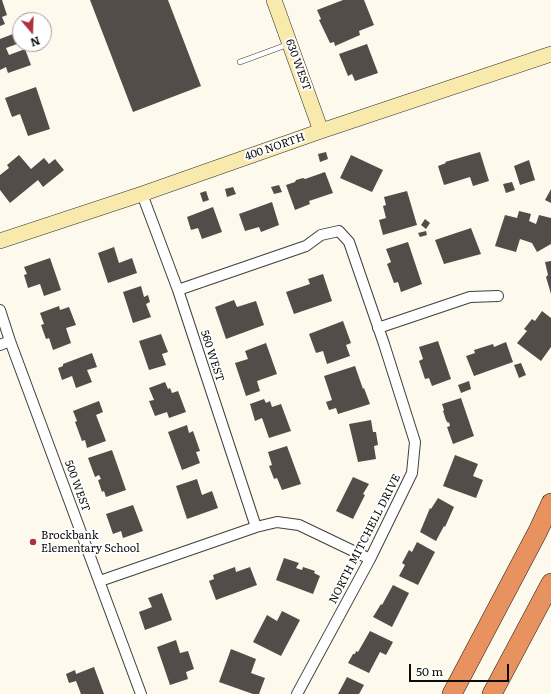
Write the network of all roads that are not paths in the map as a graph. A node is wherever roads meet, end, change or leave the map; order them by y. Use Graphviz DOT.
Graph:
graph roads {
  1 [pos="274,0"];
  2 [pos="290,43"];
  3 [pos="551,54"];
  4 [pos="240,62"];
  5 [pos="322,131"];
  6 [pos="142,194"];
  7 [pos="0,241"];
  8 [pos="178,290"];
  9 [pos="498,296"];
  10 [pos="0,310"];
  11 [pos="378,328"];
  12 [pos="10,341"];
  13 [pos="0,345"];
  14 [pos="551,503"];
  15 [pos="256,526"];
  16 [pos="370,559"];
  17 [pos="100,581"];
  18 [pos="551,583"];
  19 [pos="141,694"];
  20 [pos="297,694"];
  21 [pos="452,694"];
  22 [pos="492,694"];
  1 -- 2 [label="main road, 630 WEST"];
  2 -- 4 [label="lane"];
  2 -- 5 [label="main road, 630 WEST"];
  3 -- 5 [label="main road, 400 NORTH"];
  5 -- 6 [label="main road, 400 NORTH"];
  6 -- 7 [label="main road, 400 NORTH"];
  6 -- 8 [label="street, 560 WEST"];
  8 -- 11 [label="street, NORTH MITCHELL DRIVE"];
  8 -- 15 [label="street, 560 WEST"];
  9 -- 11 [label="street"];
  10 -- 12 [label="street, 500 WEST"];
  11 -- 16 [label="street, NORTH MITCHELL DRIVE"];
  12 -- 13 [label="street"];
  12 -- 17 [label="street, 500 WEST"];
  14 -- 21 [label="highway"];
  15 -- 16 [label="street"];
  15 -- 17 [label="street"];
  16 -- 20 [label="street, NORTH MITCHELL DRIVE"];
  17 -- 19 [label="street, 500 WEST"];
  18 -- 22 [label="highway"];
}
